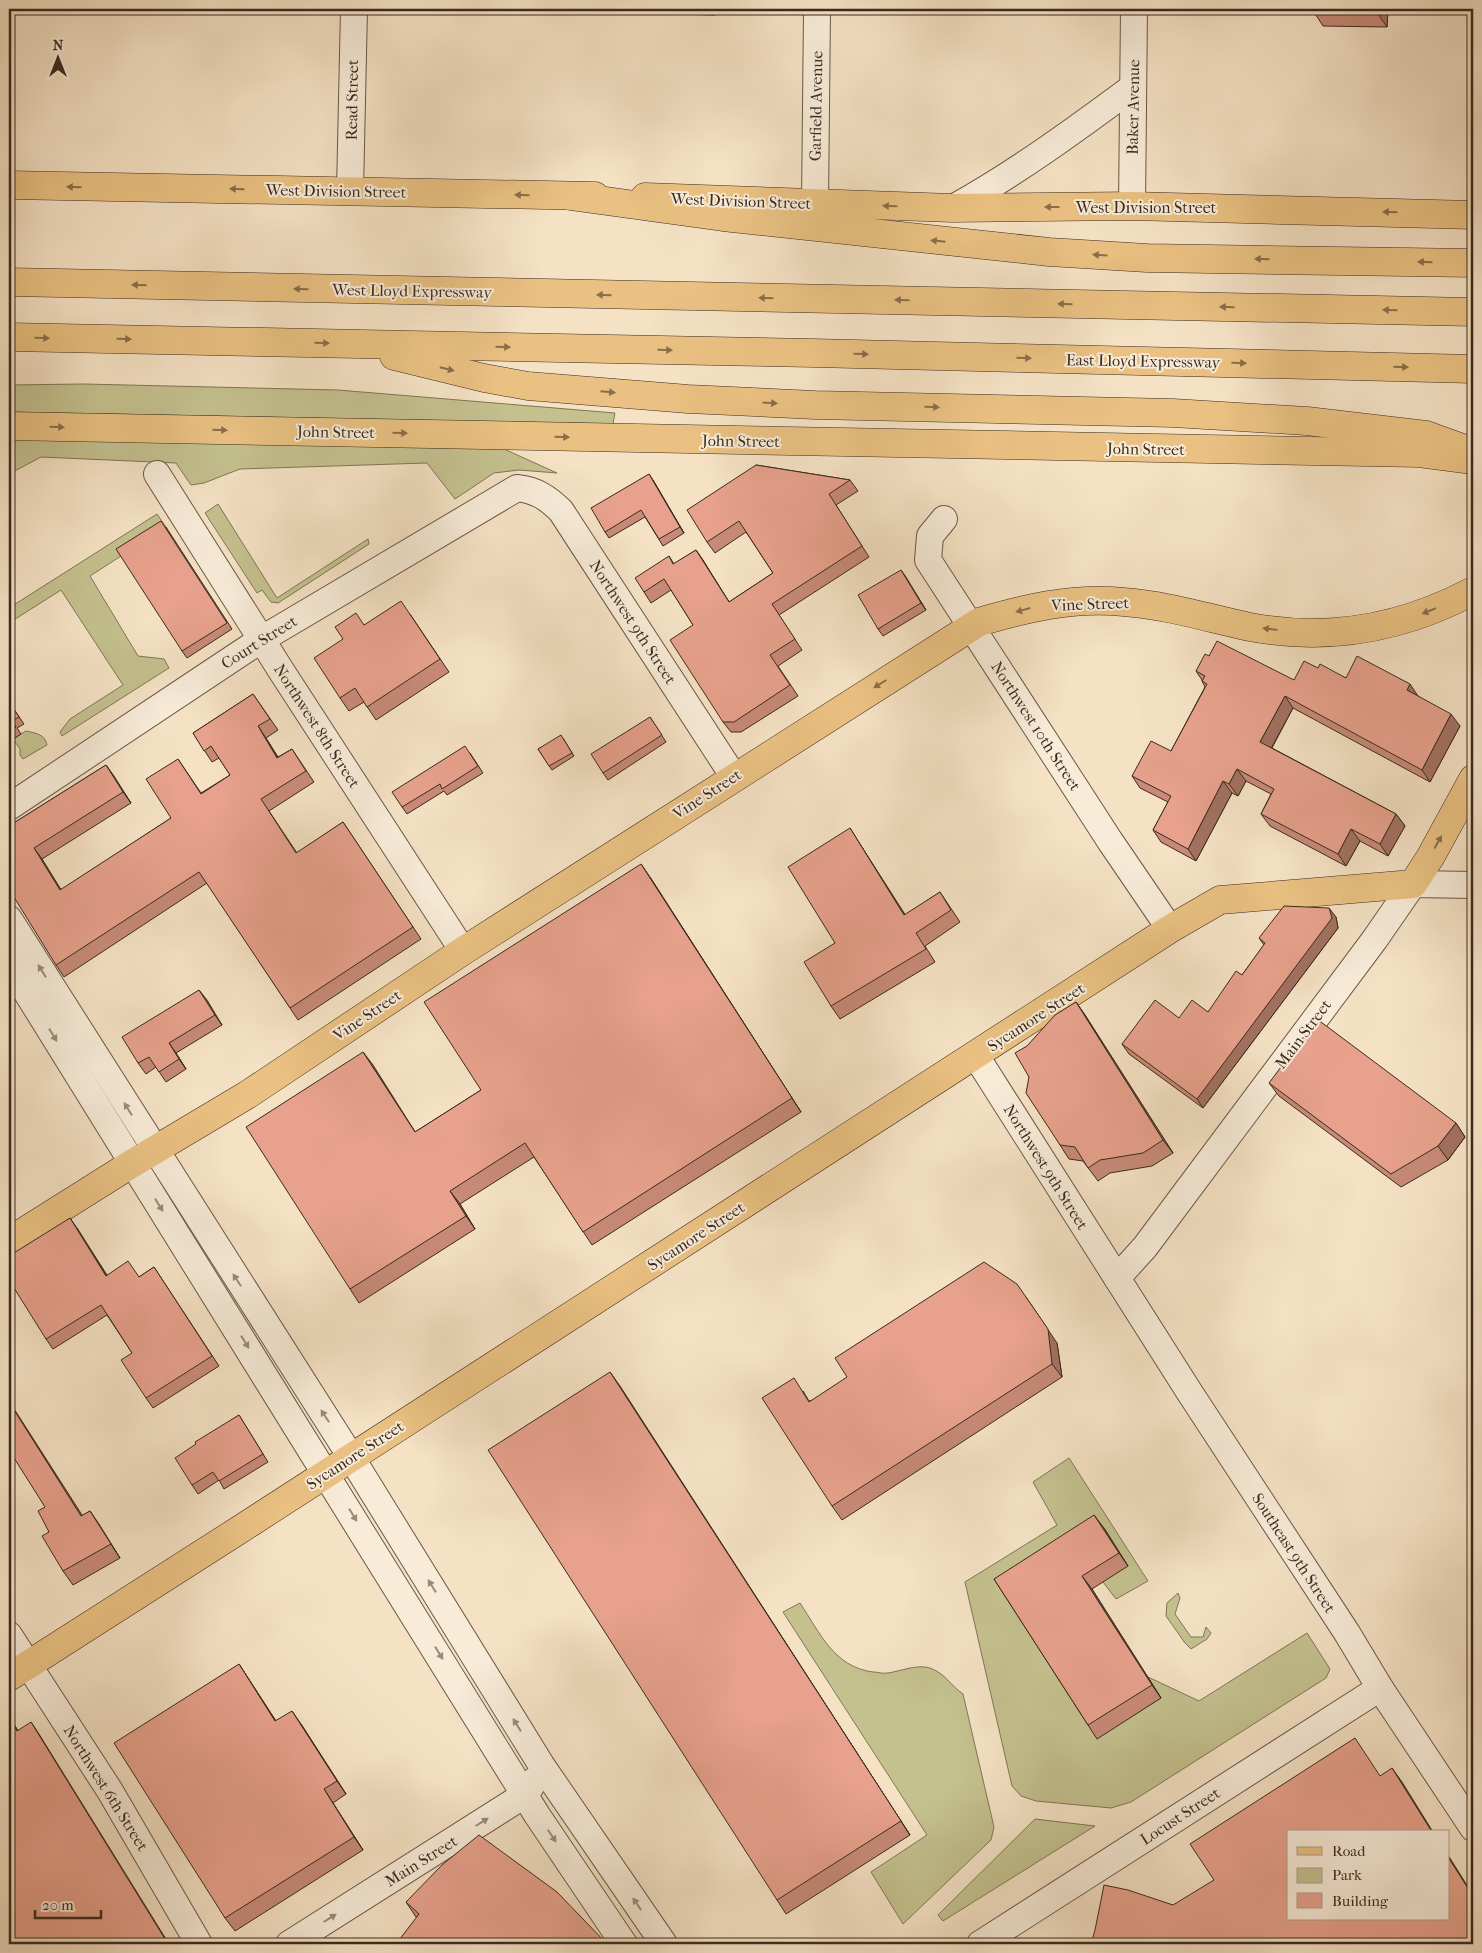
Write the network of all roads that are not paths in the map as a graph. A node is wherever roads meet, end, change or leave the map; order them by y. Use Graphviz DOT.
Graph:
graph roads {
  1 [pos="354,9"];
  2 [pos="817,9"];
  3 [pos="1134,9"];
  4 [pos="1133,87"];
  5 [pos="9,185"];
  6 [pos="350,191"];
  7 [pos="570,196"];
  8 [pos="815,204"];
  9 [pos="1132,206"];
  10 [pos="953,208"];
  11 [pos="1473,215"];
  12 [pos="1473,264"];
  13 [pos="9,282"];
  14 [pos="1473,312"];
  15 [pos="9,337"];
  16 [pos="349,344"];
  17 [pos="1473,369"];
  18 [pos="9,426"];
  19 [pos="1473,452"];
  20 [pos="1473,460"];
  21 [pos="157,474"];
  22 [pos="517,488"];
  23 [pos="944,518"];
  24 [pos="1473,591"];
  25 [pos="971,626"];
  26 [pos="262,639"];
  27 [pos="734,777"];
  28 [pos="1473,779"];
  29 [pos="9,807"];
  30 [pos="1413,884"];
  31 [pos="1473,885"];
  32 [pos="9,919"];
  33 [pos="1170,929"];
  34 [pos="463,951"];
  35 [pos="9,964"];
  36 [pos="976,1056"];
  37 [pos="144,1157"];
  38 [pos="9,1241"];
  39 [pos="1117,1278"];
  40 [pos="352,1458"];
  41 [pos="327,1474"];
  42 [pos="9,1634"];
  43 [pos="18,1671"];
  44 [pos="1380,1688"];
  45 [pos="542,1766"];
  46 [pos="526,1794"];
  47 [pos="1473,1828"];
  48 [pos="199,1944"];
  49 [pos="289,1944"];
  50 [pos="624,1944"];
  51 [pos="664,1944"];
  52 [pos="980,1944"];
  1 -- 6 [label="street, Read Street"];
  2 -- 8 [label="street, Garfield Avenue"];
  3 -- 4 [label="street, Baker Avenue"];
  4 -- 9 [label="street, Baker Avenue"];
  4 -- 10 [label="street"];
  6 -- 5 [label="main road, West Division Street, one-way"];
  7 -- 6 [label="main road, West Division Street, one-way"];
  7 -- 8 [label="main road, West Division Street"];
  12 -- 7 [label="main road, one-way"];
  10 -- 8 [label="main road, West Division Street, one-way"];
  9 -- 10 [label="main road, West Division Street, one-way"];
  11 -- 9 [label="main road, West Division Street, one-way"];
  14 -- 13 [label="main road, West Lloyd Expressway, one-way"];
  15 -- 16 [label="main road, one-way"];
  16 -- 17 [label="main road, East Lloyd Expressway, one-way"];
  16 -- 19 [label="main road, one-way"];
  18 -- 20 [label="main road, John Street, one-way"];
  21 -- 26 [label="street, Northwest 8th Street"];
  22 -- 26 [label="street, Court Street"];
  22 -- 27 [label="street, Northwest 9th Street"];
  23 -- 25 [label="street, Northwest 10th Street"];
  24 -- 25 [label="main road, Vine Street, one-way"];
  25 -- 27 [label="main road, Vine Street, one-way"];
  25 -- 33 [label="street, Northwest 10th Street"];
  26 -- 29 [label="street, Court Street"];
  26 -- 34 [label="street, Northwest 8th Street"];
  27 -- 34 [label="main road, Vine Street"];
  30 -- 28 [label="main road, Main Street, one-way"];
  30 -- 31 [label="street"];
  30 -- 33 [label="main road, Sycamore Street"];
  30 -- 39 [label="street, Main Street"];
  37 -- 32 [label="street, one-way"];
  33 -- 36 [label="main road, Sycamore Street"];
  34 -- 37 [label="main road, Vine Street"];
  35 -- 37 [label="street, one-way"];
  36 -- 39 [label="street, Northwest 9th Street"];
  36 -- 40 [label="main road, Sycamore Street"];
  37 -- 38 [label="main road, Vine Street"];
  40 -- 37 [label="street, one-way"];
  37 -- 41 [label="street, one-way"];
  39 -- 44 [label="street, Southeast 9th Street"];
  40 -- 41 [label="main road, Sycamore Street"];
  45 -- 40 [label="street, one-way"];
  41 -- 43 [label="main road, Sycamore Street"];
  41 -- 46 [label="street, one-way"];
  42 -- 43 [label="street, Northwest 6th Street"];
  43 -- 48 [label="street, Northwest 6th Street"];
  44 -- 47 [label="street, Southeast 9th Street"];
  44 -- 52 [label="street, Locust Street"];
  45 -- 46 [label="street, Main Street"];
  51 -- 45 [label="street, one-way"];
  49 -- 46 [label="street, Main Street, one-way"];
  46 -- 50 [label="street, one-way"];
}
